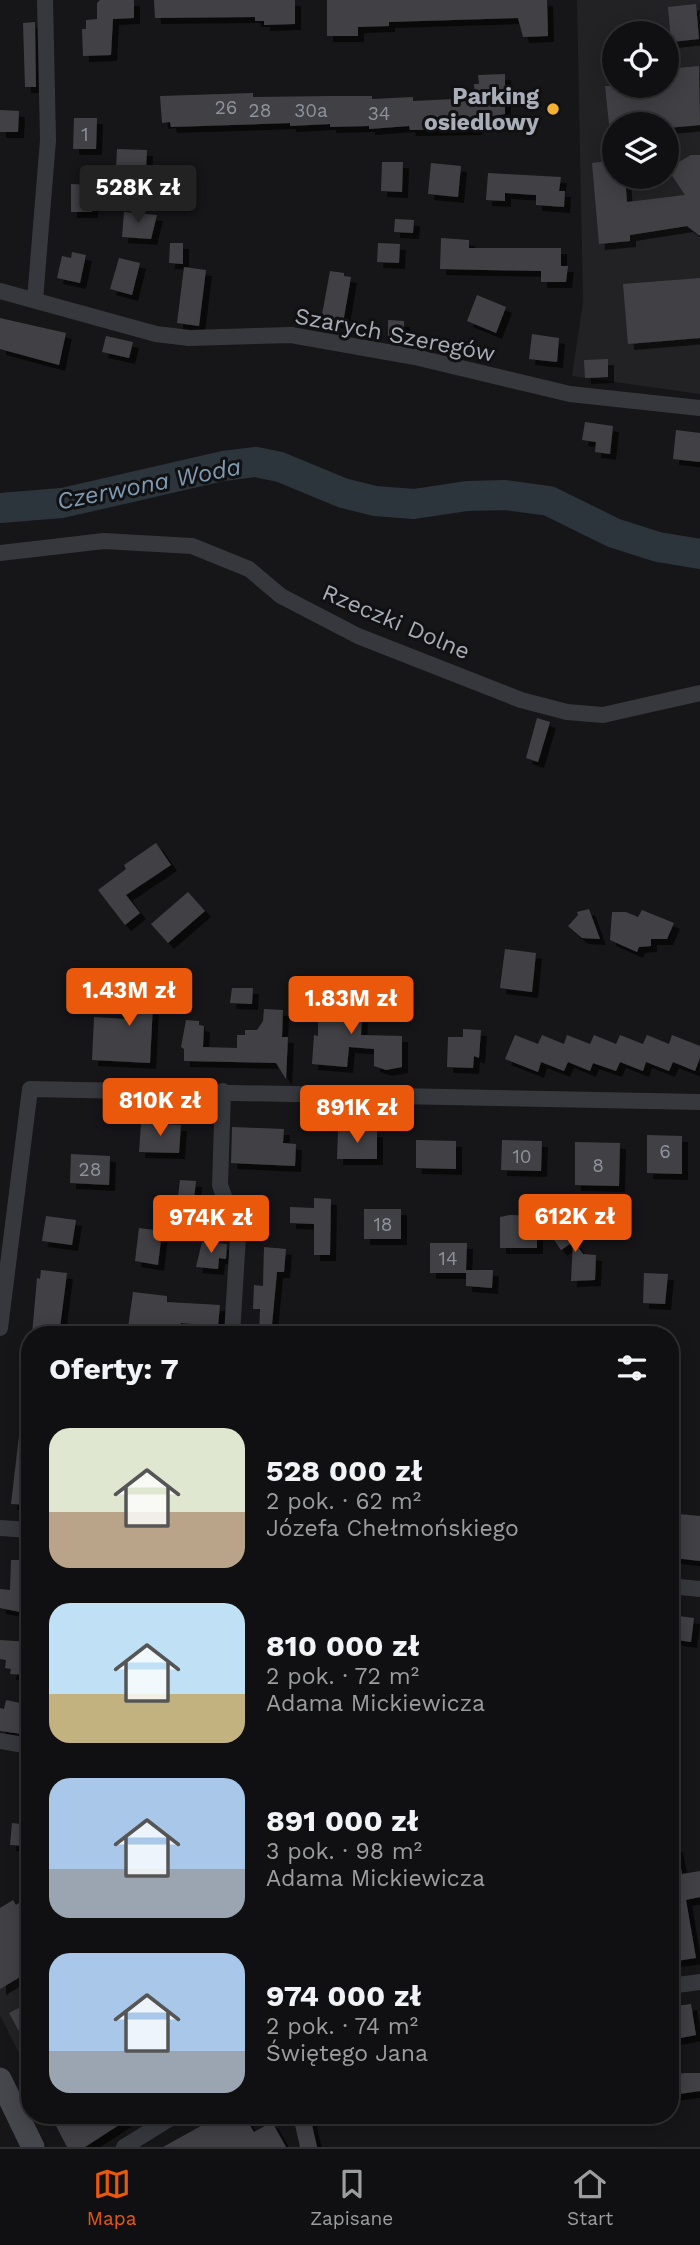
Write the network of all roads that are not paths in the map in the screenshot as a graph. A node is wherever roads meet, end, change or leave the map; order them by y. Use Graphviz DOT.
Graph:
graph roads {
  1 [pos="45,0"];
  2 [pos="0,291"];
  3 [pos="35,300"];
  4 [pos="700,408"];
  5 [pos="0,553"];
  6 [pos="700,693"];
  7 [pos="223,1091"];
  8 [pos="700,1102"];
  9 [pos="233,1326"];
  10 [pos="0,1328"];
  11 [pos="0,1528"];
  12 [pos="21,1529"];
  13 [pos="679,1587"];
  14 [pos="700,1589"];
  15 [pos="0,1741"];
  16 [pos="21,1744"];
  17 [pos="700,1982"];
  18 [pos="679,1985"];
  19 [pos="0,2079"];
  20 [pos="21,2122"];
  21 [pos="22,2124"];
  22 [pos="161,2124"];
  23 [pos="33,2147"];
  24 [pos="124,2147"];
  1 -- 3 [label="street"];
  2 -- 3 [label="street, Szarych Szeregów"];
  3 -- 4 [label="street, Szarych Szeregów"];
  5 -- 6 [label="street, Rzeczki Dolne"];
  7 -- 8 [label="street"];
  7 -- 9 [label="street"];
  7 -- 10 [label="street"];
  11 -- 12 [label="street"];
  13 -- 14 [label="street"];
  15 -- 16 [label="street"];
  17 -- 18 [label="street"];
  19 -- 20 [label="main road"];
  21 -- 23 [label="main road"];
  22 -- 24 [label="street"];
}
